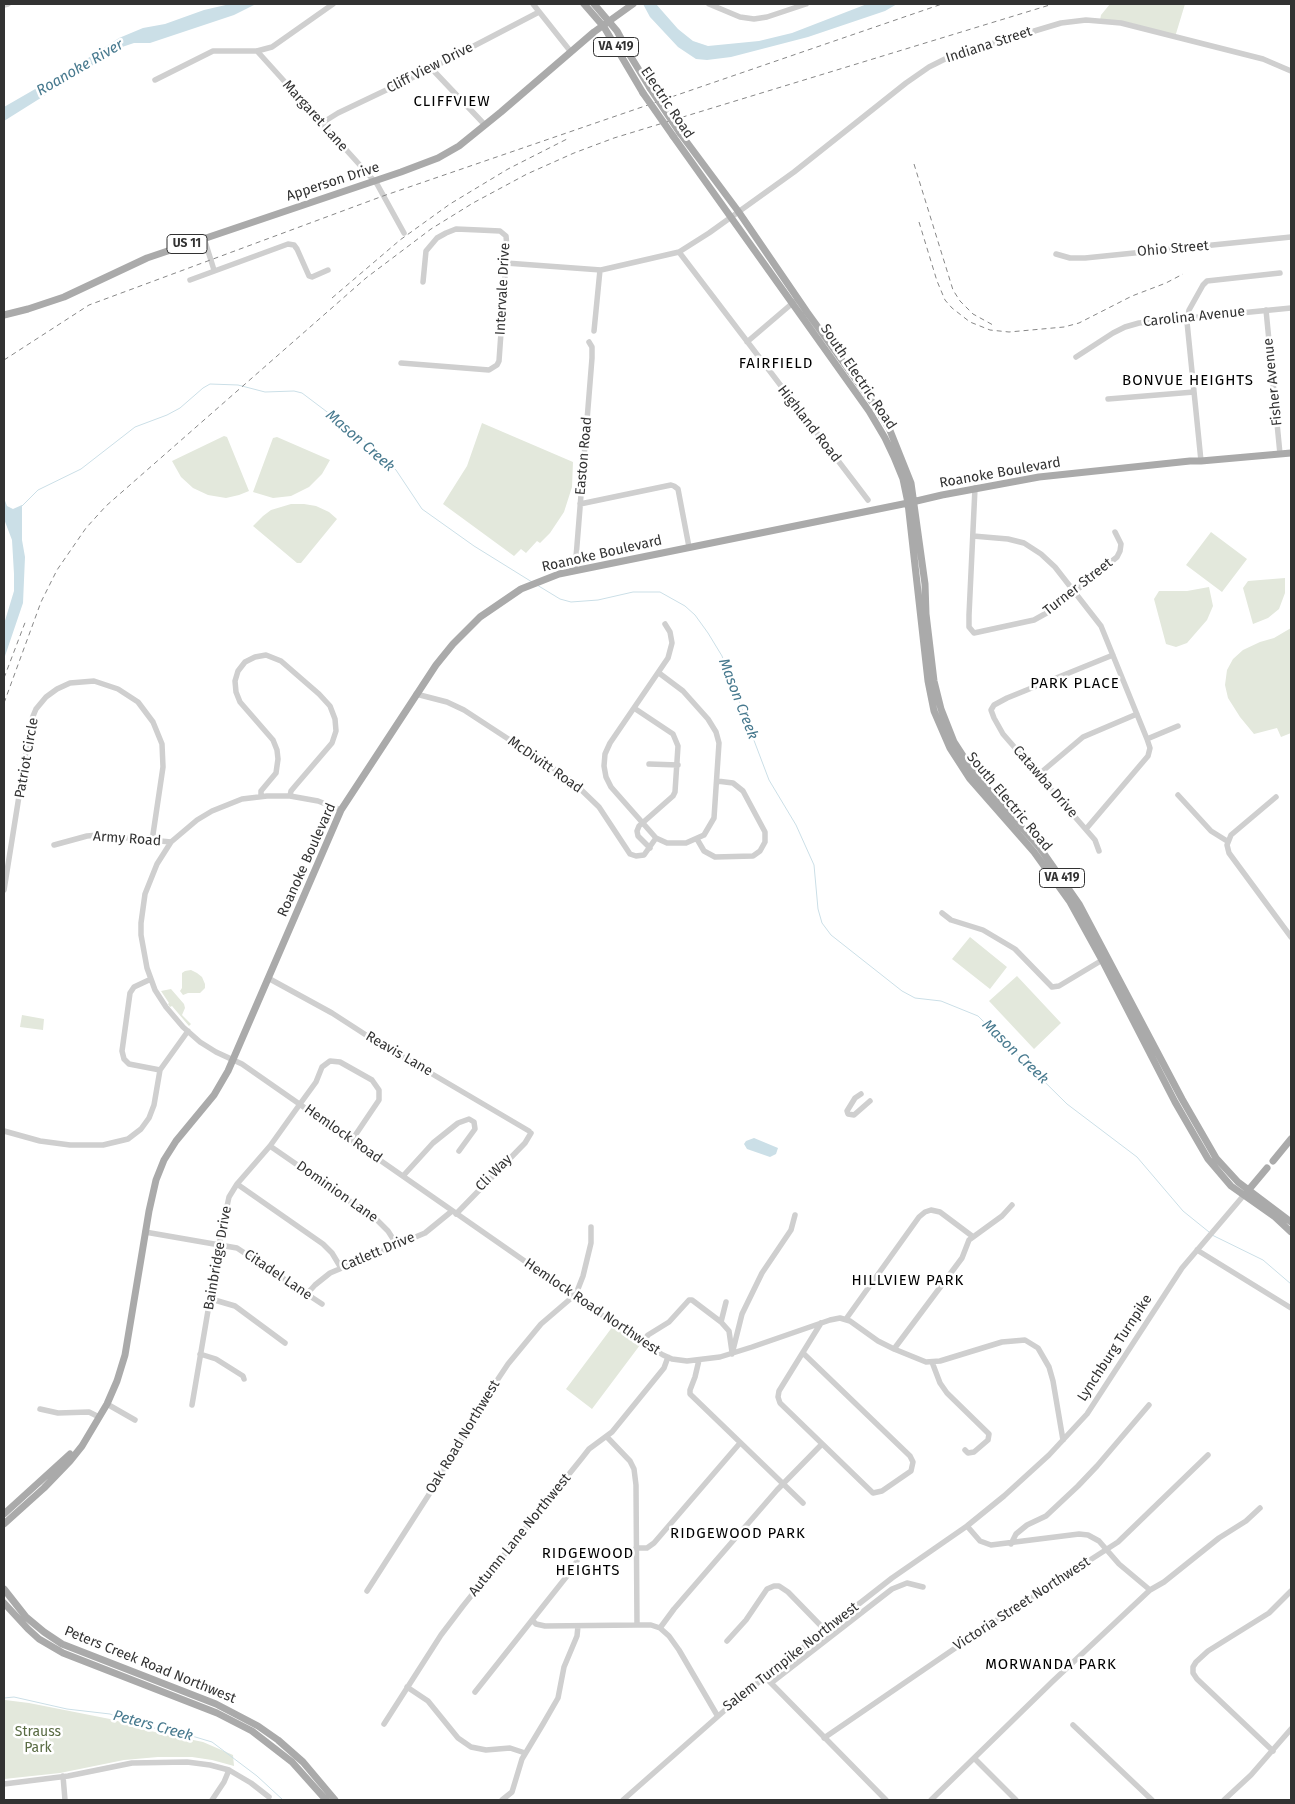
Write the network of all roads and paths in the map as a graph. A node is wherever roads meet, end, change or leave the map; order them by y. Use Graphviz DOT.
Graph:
graph roads {
  1 [pos="8,4"];
  2 [pos="333,4"];
  3 [pos="533,4"];
  4 [pos="584,4"];
  5 [pos="594,4"];
  6 [pos="709,4"];
  7 [pos="806,4"];
  8 [pos="4,5"];
  9 [pos="631,5"];
  10 [pos="539,12"];
  11 [pos="607,24"];
  12 [pos="257,50"];
  13 [pos="571,52"];
  14 [pos="431,68"];
  15 [pos="1291,71"];
  16 [pos="154,80"];
  17 [pos="322,123"];
  18 [pos="485,125"];
  19 [pos="677,134"];
  20 [pos="373,181"];
  21 [pos="738,211"];
  22 [pos="731,216"];
  23 [pos="404,232"];
  24 [pos="1291,237"];
  25 [pos="204,238"];
  26 [pos="679,252"];
  27 [pos="1056,254"];
  28 [pos="506,264"];
  29 [pos="214,270"];
  30 [pos="328,270"];
  31 [pos="600,270"];
  32 [pos="1280,273"];
  33 [pos="190,280"];
  34 [pos="423,282"];
  35 [pos="795,301"];
  36 [pos="1291,308"];
  37 [pos="1266,310"];
  38 [pos="4,314"];
  39 [pos="1187,318"];
  40 [pos="594,331"];
  41 [pos="589,342"];
  42 [pos="747,342"];
  43 [pos="1076,357"];
  44 [pos="400,363"];
  45 [pos="1194,392"];
  46 [pos="1108,399"];
  47 [pos="1291,453"];
  48 [pos="1280,454"];
  49 [pos="1201,461"];
  50 [pos="975,488"];
  51 [pos="868,500"];
  52 [pos="912,502"];
  53 [pos="580,504"];
  54 [pos="1115,532"];
  55 [pos="973,536"];
  56 [pos="689,547"];
  57 [pos="575,570"];
  58 [pos="1074,592"];
  59 [pos="665,624"];
  60 [pos="1114,655"];
  61 [pos="659,673"];
  62 [pos="416,694"];
  63 [pos="634,708"];
  64 [pos="1137,714"];
  65 [pos="1178,726"];
  66 [pos="1147,739"];
  67 [pos="649,764"];
  68 [pos="678,765"];
  69 [pos="1038,775"];
  70 [pos="718,781"];
  71 [pos="1178,795"];
  72 [pos="261,796"];
  73 [pos="290,796"];
  74 [pos="1276,798"];
  75 [pos="341,810"];
  76 [pos="643,823"];
  77 [pos="1086,829"];
  78 [pos="656,838"];
  79 [pos="697,840"];
  80 [pos="152,841"];
  81 [pos="1227,841"];
  82 [pos="171,842"];
  83 [pos="11,845"];
  84 [pos="54,845"];
  85 [pos="650,848"];
  86 [pos="1099,851"];
  87 [pos="4,852"];
  88 [pos="5,871"];
  89 [pos="4,890"];
  90 [pos="942,913"];
  91 [pos="1291,937"];
  92 [pos="1105,958"];
  93 [pos="268,978"];
  94 [pos="151,979"];
  95 [pos="188,1031"];
  96 [pos="234,1059"];
  97 [pos="160,1070"];
  98 [pos="861,1094"];
  99 [pos="870,1101"];
  100 [pos="300,1104"];
  101 [pos="4,1131"];
  102 [pos="530,1132"];
  103 [pos="1291,1139"];
  104 [pos="352,1140"];
  105 [pos="270,1146"];
  106 [pos="459,1151"];
  107 [pos="1273,1161"];
  108 [pos="1267,1168"];
  109 [pos="403,1176"];
  110 [pos="237,1184"];
  111 [pos="1246,1193"];
  112 [pos="1012,1205"];
  113 [pos="454,1212"];
  114 [pos="795,1215"];
  115 [pos="1291,1222"];
  116 [pos="591,1227"];
  117 [pos="145,1232"];
  118 [pos="1291,1232"];
  119 [pos="972,1236"];
  120 [pos="220,1244"];
  121 [pos="397,1245"];
  122 [pos="1197,1250"];
  123 [pos="341,1268"];
  124 [pos="306,1295"];
  125 [pos="574,1295"];
  126 [pos="211,1299"];
  127 [pos="726,1302"];
  128 [pos="322,1304"];
  129 [pos="1291,1308"];
  130 [pos="846,1319"];
  131 [pos="721,1322"];
  132 [pos="821,1323"];
  133 [pos="285,1343"];
  134 [pos="642,1343"];
  135 [pos="894,1349"];
  136 [pos="803,1353"];
  137 [pos="200,1354"];
  138 [pos="732,1354"];
  139 [pos="668,1357"];
  140 [pos="699,1360"];
  141 [pos="932,1362"];
  142 [pos="244,1379"];
  143 [pos="107,1404"];
  144 [pos="192,1405"];
  145 [pos="1150,1405"];
  146 [pos="40,1409"];
  147 [pos="100,1417"];
  148 [pos="135,1420"];
  149 [pos="607,1437"];
  150 [pos="1063,1440"];
  151 [pos="740,1443"];
  152 [pos="822,1444"];
  153 [pos="964,1450"];
  154 [pos="1208,1455"];
  155 [pos="783,1484"];
  156 [pos="42,1485"];
  157 [pos="803,1503"];
  158 [pos="1260,1508"];
  159 [pos="4,1514"];
  160 [pos="4,1524"];
  161 [pos="967,1526"];
  162 [pos="1011,1544"];
  163 [pos="636,1548"];
  164 [pos="1106,1550"];
  165 [pos="580,1554"];
  166 [pos="923,1587"];
  167 [pos="4,1589"];
  168 [pos="1150,1590"];
  169 [pos="367,1591"];
  170 [pos="1291,1591"];
  171 [pos="4,1602"];
  172 [pos="532,1620"];
  173 [pos="636,1624"];
  174 [pos="578,1626"];
  175 [pos="660,1628"];
  176 [pos="825,1630"];
  177 [pos="727,1641"];
  178 [pos="765,1677"];
  179 [pos="771,1683"];
  180 [pos="407,1687"];
  181 [pos="475,1692"];
  182 [pos="718,1715"];
  183 [pos="384,1724"];
  184 [pos="1073,1724"];
  185 [pos="1291,1729"];
  186 [pos="824,1738"];
  187 [pos="1273,1751"];
  188 [pos="524,1753"];
  189 [pos="974,1758"];
  190 [pos="229,1770"];
  191 [pos="63,1776"];
  192 [pos="4,1784"];
  193 [pos="269,1797"];
  194 [pos="65,1800"];
  195 [pos="212,1800"];
  196 [pos="326,1800"];
  197 [pos="335,1800"];
  198 [pos="502,1800"];
  199 [pos="623,1800"];
  200 [pos="886,1800"];
  201 [pos="931,1800"];
  202 [pos="1016,1800"];
  203 [pos="1152,1800"];
  204 [pos="1224,1800"];
  1 -- 8 [label="street"];
  2 -- 12 [label="street"];
  3 -- 10 [label="street"];
  4 -- 11 [label="main road, Electric Road / VA 419"];
  5 -- 11 [label="main road, Electric Road / VA 419"];
  6 -- 7 [label="street"];
  9 -- 11 [label="main road, Apperson Drive / US 11"];
  10 -- 13 [label="street"];
  10 -- 14 [label="street, Cliff View Drive"];
  11 -- 13 [label="main road, Apperson Drive / US 11"];
  11 -- 19 [label="main road, Electric Road / VA 419, bridge"];
  11 -- 19 [label="main road, Electric Road / VA 419, bridge"];
  12 -- 16 [label="street"];
  12 -- 17 [label="street, Margaret Lane"];
  13 -- 18 [label="main road, Apperson Drive / US 11"];
  14 -- 17 [label="street, Cliff View Drive"];
  14 -- 18 [label="street"];
  15 -- 21 [label="street, Indiana Street"];
  17 -- 20 [label="street, Margaret Lane"];
  18 -- 20 [label="main road, Apperson Drive / US 11"];
  19 -- 21 [label="main road, Electric Road / VA 419"];
  19 -- 22 [label="main road, Electric Road / VA 419"];
  20 -- 23 [label="street, Margaret Lane"];
  20 -- 25 [label="main road, Apperson Drive / US 11"];
  21 -- 22 [label="street, Indiana Street"];
  21 -- 35 [label="main road, South Electric Road / VA 419"];
  22 -- 26 [label="street, Indiana Street"];
  22 -- 35 [label="main road, South Electric Road / VA 419"];
  24 -- 27 [label="street, Ohio Street"];
  25 -- 29 [label="street"];
  25 -- 38 [label="main road, Apperson Drive / US 11"];
  26 -- 31 [label="street, Indiana Street"];
  26 -- 42 [label="street, Highland Road"];
  28 -- 31 [label="street, Indiana Street"];
  28 -- 34 [label="street, Intervale Drive"];
  28 -- 44 [label="street, Intervale Drive"];
  29 -- 30 [label="street"];
  29 -- 33 [label="street"];
  31 -- 40 [label="street"];
  32 -- 39 [label="street"];
  35 -- 42 [label="street"];
  35 -- 52 [label="main road, South Electric Road / VA 419"];
  36 -- 37 [label="street, Carolina Avenue"];
  37 -- 39 [label="street, Carolina Avenue"];
  37 -- 48 [label="street, Fisher Avenue"];
  39 -- 43 [label="street, Carolina Avenue"];
  39 -- 45 [label="street"];
  41 -- 53 [label="street, Easton Road"];
  42 -- 51 [label="street, Highland Road"];
  45 -- 46 [label="street"];
  45 -- 49 [label="street"];
  47 -- 48 [label="main road, Roanoke Boulevard"];
  48 -- 49 [label="main road, Roanoke Boulevard"];
  49 -- 50 [label="main road, Roanoke Boulevard"];
  50 -- 52 [label="main road, Roanoke Boulevard"];
  50 -- 55 [label="street"];
  52 -- 56 [label="main road, Roanoke Boulevard"];
  52 -- 92 [label="main road, South Electric Road / VA 419"];
  53 -- 56 [label="street"];
  53 -- 57 [label="street, Easton Road"];
  54 -- 58 [label="street, Turner Street"];
  55 -- 58 [label="street"];
  55 -- 58 [label="street, Turner Street"];
  56 -- 57 [label="main road, Roanoke Boulevard"];
  57 -- 62 [label="main road, Roanoke Boulevard"];
  58 -- 60 [label="street"];
  59 -- 61 [label="street"];
  60 -- 64 [label="street"];
  60 -- 69 [label="street, Catawba Drive"];
  61 -- 63 [label="street"];
  61 -- 70 [label="street"];
  62 -- 75 [label="main road, Roanoke Boulevard"];
  62 -- 85 [label="street, McDivitt Road"];
  63 -- 68 [label="street"];
  63 -- 76 [label="street"];
  64 -- 66 [label="street"];
  64 -- 69 [label="street"];
  65 -- 66 [label="street"];
  66 -- 77 [label="street"];
  67 -- 68 [label="street"];
  68 -- 76 [label="street"];
  69 -- 77 [label="street, Catawba Drive"];
  70 -- 79 [label="street"];
  70 -- 79 [label="street"];
  71 -- 81 [label="street"];
  72 -- 73 [label="street, Hemlock Road"];
  72 -- 73 [label="street"];
  72 -- 82 [label="street, Hemlock Road"];
  73 -- 75 [label="street, Hemlock Road"];
  74 -- 81 [label="street"];
  75 -- 93 [label="main road, Roanoke Boulevard"];
  76 -- 78 [label="street"];
  76 -- 85 [label="street"];
  77 -- 86 [label="street, Catawba Drive"];
  78 -- 79 [label="street"];
  78 -- 85 [label="street"];
  80 -- 82 [label="street, Army Road"];
  80 -- 83 [label="street, Patriot Circle"];
  80 -- 84 [label="street, Army Road"];
  81 -- 91 [label="street"];
  82 -- 94 [label="street, Hemlock Road"];
  83 -- 87 [label="street"];
  83 -- 88 [label="street, Patriot Circle"];
  88 -- 89 [label="street, Patriot Circle"];
  90 -- 92 [label="street"];
  92 -- 111 [label="main road, South Electric Road / VA 419"];
  93 -- 96 [label="main road, Roanoke Boulevard"];
  93 -- 102 [label="street, Reavis Lane"];
  94 -- 95 [label="street, Hemlock Road"];
  94 -- 97 [label="street"];
  95 -- 96 [label="street, Hemlock Road"];
  95 -- 97 [label="street"];
  96 -- 100 [label="street, Hemlock Road"];
  96 -- 117 [label="main road, Roanoke Boulevard"];
  97 -- 101 [label="street"];
  98 -- 99 [label="street"];
  100 -- 104 [label="street, Hemlock Road"];
  100 -- 104 [label="street, Bainbridge Drive"];
  100 -- 105 [label="street, Bainbridge Drive"];
  102 -- 113 [label="street, Cli Way"];
  103 -- 107 [label="main road"];
  104 -- 109 [label="street, Hemlock Road"];
  105 -- 110 [label="street, Bainbridge Drive"];
  105 -- 121 [label="street, Dominion Lane"];
  106 -- 109 [label="street"];
  108 -- 111 [label="main road, Lynchburg Turnpike"];
  109 -- 113 [label="street, Hemlock Road"];
  110 -- 120 [label="street, Bainbridge Drive"];
  110 -- 123 [label="street"];
  111 -- 115 [label="main road, South Electric Road / VA 419"];
  111 -- 118 [label="main road, South Electric Road"];
  111 -- 122 [label="street, Lynchburg Turnpike"];
  112 -- 119 [label="street"];
  113 -- 121 [label="street, Catlett Drive"];
  113 -- 125 [label="street, Hemlock Road Northwest"];
  114 -- 138 [label="street"];
  116 -- 125 [label="street"];
  117 -- 120 [label="street, Citadel Lane"];
  117 -- 143 [label="main road, Roanoke Boulevard"];
  119 -- 130 [label="street"];
  119 -- 135 [label="street"];
  120 -- 124 [label="street, Citadel Lane"];
  120 -- 126 [label="street, Bainbridge Drive"];
  121 -- 123 [label="street, Catlett Drive"];
  122 -- 129 [label="street"];
  122 -- 150 [label="street, Lynchburg Turnpike"];
  123 -- 124 [label="street, Catlett Drive"];
  124 -- 128 [label="street, Citadel Lane"];
  125 -- 134 [label="street, Hemlock Road Northwest"];
  125 -- 169 [label="street, Oak Road Northwest"];
  126 -- 133 [label="street"];
  126 -- 137 [label="street, Bainbridge Drive"];
  127 -- 131 [label="street"];
  130 -- 132 [label="street, Hemlock Road Northwest"];
  130 -- 135 [label="street"];
  131 -- 134 [label="street"];
  131 -- 138 [label="street"];
  132 -- 136 [label="street"];
  132 -- 138 [label="street, Hemlock Road Northwest"];
  134 -- 139 [label="street, Hemlock Road Northwest"];
  135 -- 141 [label="street"];
  136 -- 152 [label="street"];
  136 -- 152 [label="street"];
  137 -- 142 [label="street"];
  137 -- 144 [label="street, Bainbridge Drive"];
  138 -- 140 [label="street, Hemlock Road Northwest"];
  139 -- 140 [label="street, Hemlock Road Northwest"];
  139 -- 149 [label="street, Autumn Lane Northwest"];
  140 -- 151 [label="street"];
  141 -- 150 [label="street"];
  141 -- 153 [label="street"];
  143 -- 147 [label="main road, Roanoke Boulevard"];
  143 -- 148 [label="street"];
  145 -- 162 [label="street"];
  146 -- 147 [label="street"];
  147 -- 156 [label="main road, Roanoke Boulevard"];
  149 -- 163 [label="street"];
  149 -- 180 [label="street, Autumn Lane Northwest"];
  150 -- 161 [label="street, Lynchburg Turnpike"];
  151 -- 155 [label="street"];
  151 -- 163 [label="street"];
  152 -- 155 [label="street"];
  154 -- 164 [label="street, Victoria Street Northwest"];
  155 -- 157 [label="street"];
  155 -- 175 [label="street"];
  156 -- 159 [label="main road"];
  156 -- 160 [label="main road"];
  158 -- 168 [label="street"];
  161 -- 162 [label="street"];
  161 -- 176 [label="street, Salem Turnpike Northwest"];
  162 -- 164 [label="street"];
  163 -- 173 [label="street"];
  164 -- 168 [label="street"];
  164 -- 186 [label="street, Victoria Street Northwest"];
  165 -- 172 [label="street"];
  166 -- 179 [label="street"];
  167 -- 197 [label="main road, Peters Creek Road Northwest"];
  168 -- 189 [label="street"];
  170 -- 187 [label="street"];
  171 -- 196 [label="main road, Peters Creek Road Northwest"];
  172 -- 174 [label="street"];
  172 -- 181 [label="street"];
  173 -- 174 [label="street"];
  173 -- 175 [label="street"];
  174 -- 188 [label="street"];
  175 -- 182 [label="street"];
  176 -- 177 [label="street"];
  176 -- 178 [label="street, Salem Turnpike Northwest"];
  178 -- 179 [label="street"];
  178 -- 182 [label="street, Salem Turnpike Northwest"];
  179 -- 186 [label="street"];
  180 -- 183 [label="street, Autumn Lane Northwest"];
  180 -- 188 [label="street"];
  182 -- 199 [label="street, Salem Turnpike Northwest"];
  184 -- 203 [label="street"];
  185 -- 187 [label="street"];
  186 -- 200 [label="street"];
  187 -- 204 [label="street"];
  188 -- 198 [label="street"];
  189 -- 201 [label="street"];
  189 -- 202 [label="street"];
  190 -- 191 [label="street"];
  190 -- 193 [label="street"];
  190 -- 195 [label="street"];
  191 -- 192 [label="street"];
  191 -- 194 [label="street"];
}
